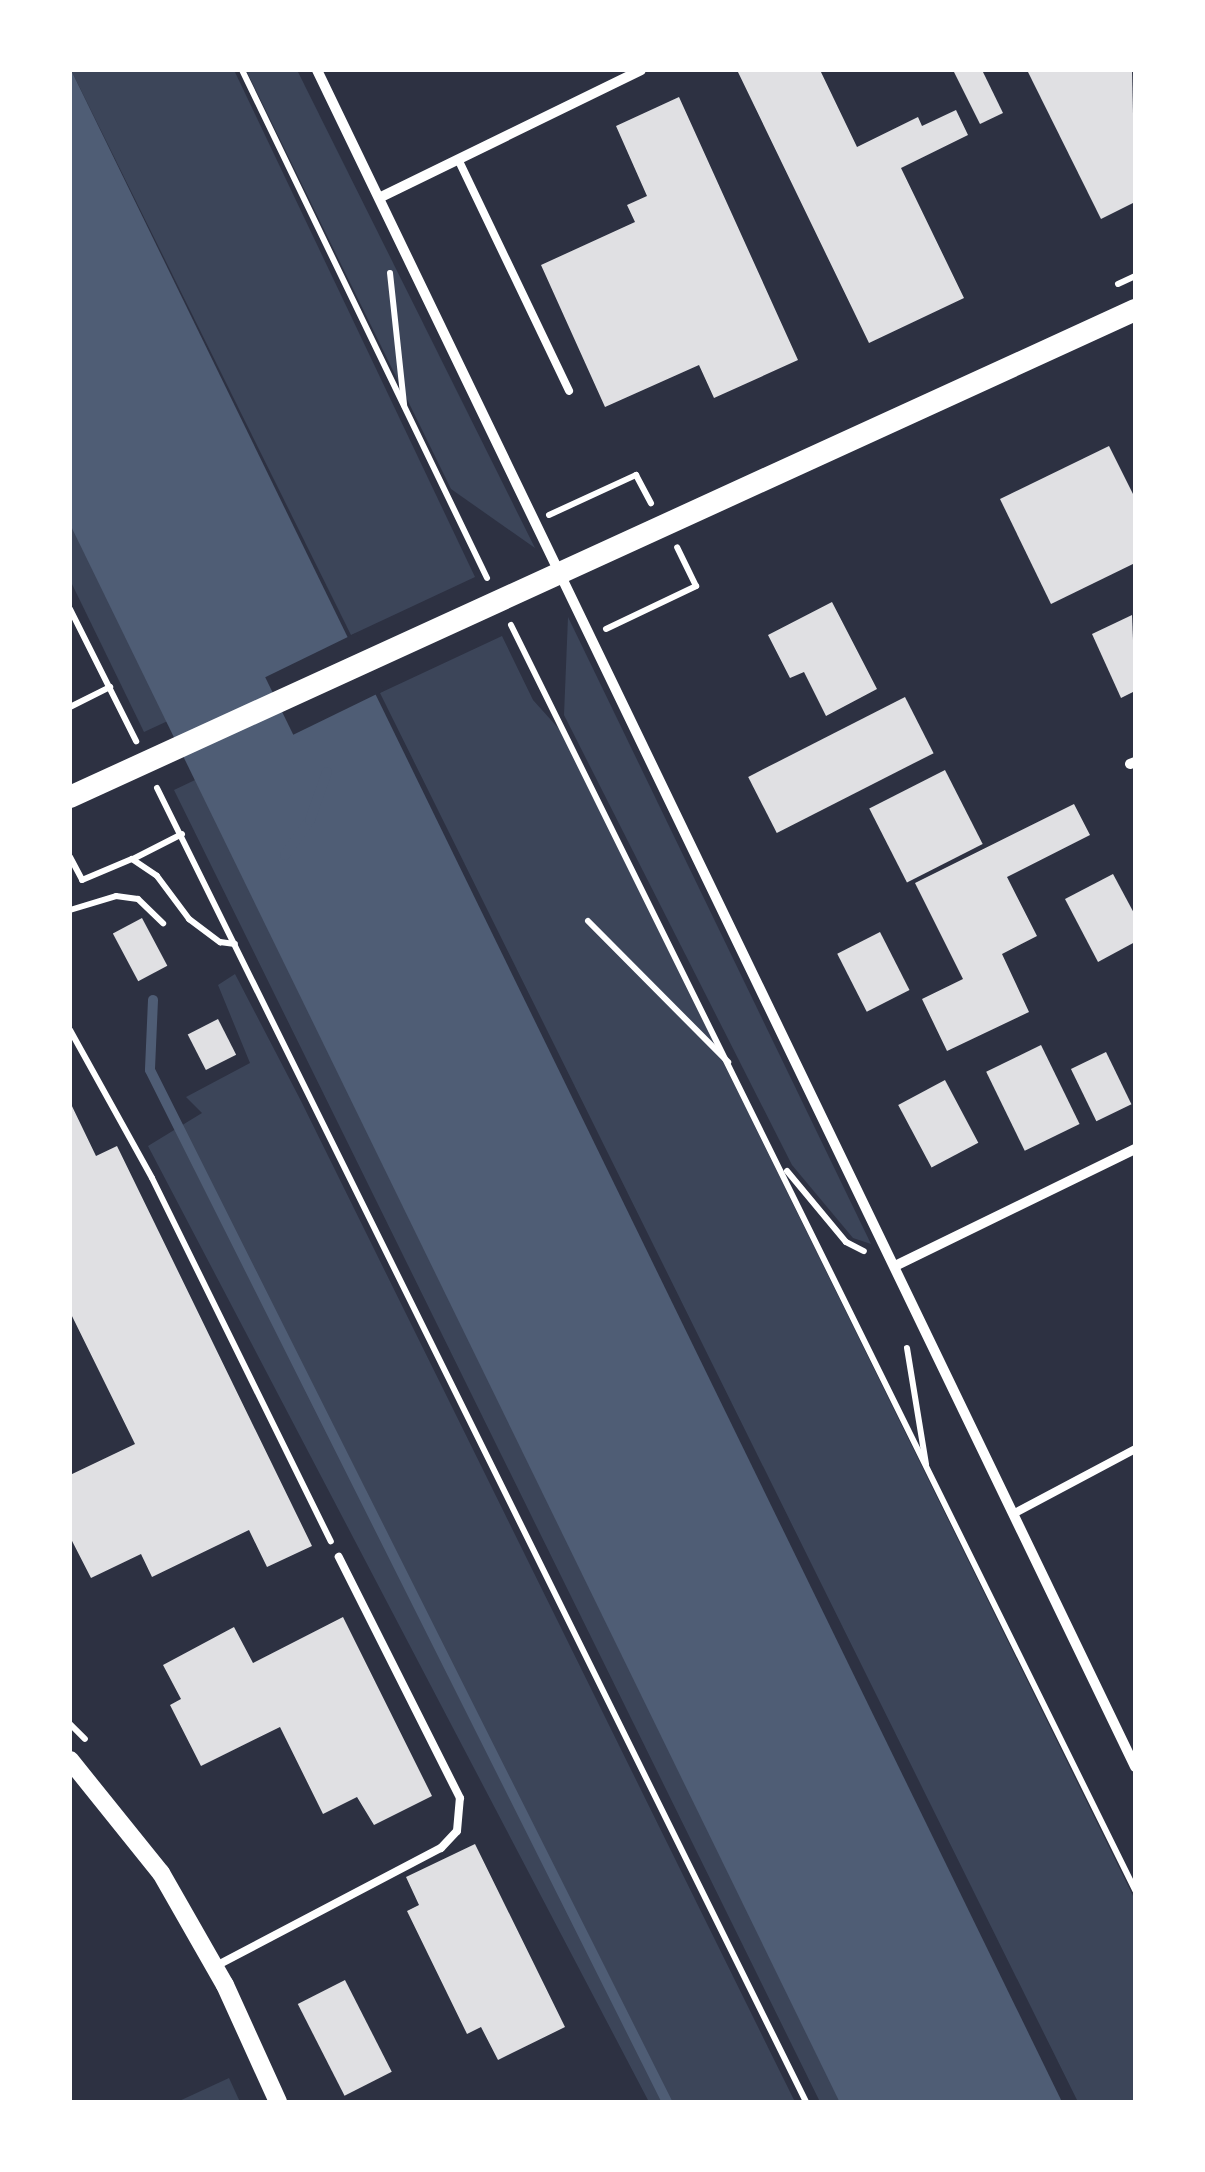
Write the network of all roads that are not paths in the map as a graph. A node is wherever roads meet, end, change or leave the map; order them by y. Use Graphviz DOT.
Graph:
graph roads {
  1 [pos="317,70"];
  2 [pos="641,70"];
  3 [pos="458,159"];
  4 [pos="381,196"];
  5 [pos="1135,310"];
  6 [pos="569,391"];
  7 [pos="70,798"];
  8 [pos="1135,1148"];
  9 [pos="895,1266"];
  10 [pos="1135,1449"];
  11 [pos="1014,1514"];
  12 [pos="339,1557"];
  13 [pos="70,1760"];
  14 [pos="1135,1768"];
  15 [pos="214,1966"];
  16 [pos="278,2102"];
  1 -- 4 [label="street"];
  2 -- 3 [label="street"];
  3 -- 4 [label="street"];
  3 -- 6 [label="lane"];
  4 -- 9 [label="street"];
  5 -- 7 [label="main road"];
  8 -- 9 [label="street"];
  9 -- 11 [label="street"];
  10 -- 11 [label="lane"];
  11 -- 14 [label="street"];
  12 -- 15 [label="lane"];
  13 -- 15 [label="street"];
  15 -- 16 [label="street"];
}
